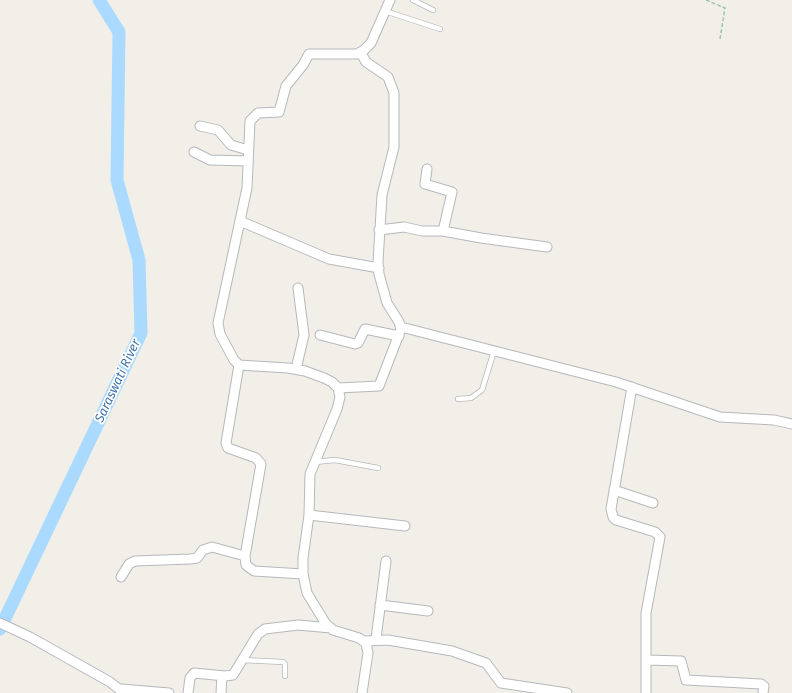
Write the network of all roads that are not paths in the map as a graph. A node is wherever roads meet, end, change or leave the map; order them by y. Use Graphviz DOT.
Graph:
graph roads {
  1 [pos="390,0"];
  2 [pos="413,0"];
  3 [pos="433,10"];
  4 [pos="385,11"];
  5 [pos="440,29"];
  6 [pos="361,52"];
  7 [pos="200,126"];
  8 [pos="248,150"];
  9 [pos="194,152"];
  10 [pos="248,161"];
  11 [pos="427,169"];
  12 [pos="240,221"];
  13 [pos="379,230"];
  14 [pos="443,231"];
  15 [pos="547,247"];
  16 [pos="379,268"];
  17 [pos="298,288"];
  18 [pos="401,327"];
  19 [pos="320,335"];
  20 [pos="399,336"];
  21 [pos="494,351"];
  22 [pos="239,365"];
  23 [pos="296,369"];
  24 [pos="632,387"];
  25 [pos="338,388"];
  26 [pos="458,399"];
  27 [pos="792,424"];
  28 [pos="314,463"];
  29 [pos="378,468"];
  30 [pos="614,490"];
  31 [pos="653,503"];
  32 [pos="309,515"];
  33 [pos="405,526"];
  34 [pos="245,556"];
  35 [pos="386,561"];
  36 [pos="302,574"];
  37 [pos="121,577"];
  38 [pos="380,605"];
  39 [pos="428,611"];
  40 [pos="0,623"];
  41 [pos="331,628"];
  42 [pos="376,640"];
  43 [pos="364,641"];
  44 [pos="242,660"];
  45 [pos="647,660"];
  46 [pos="222,676"];
  47 [pos="285,676"];
  48 [pos="122,691"];
  49 [pos="169,693"];
  50 [pos="188,693"];
  51 [pos="221,693"];
  52 [pos="362,693"];
  53 [pos="567,693"];
  54 [pos="646,693"];
  55 [pos="763,693"];
  1 -- 4 [label="street"];
  2 -- 3 [label="lane"];
  4 -- 5 [label="lane"];
  4 -- 6 [label="street"];
  6 -- 8 [label="street"];
  6 -- 13 [label="street"];
  7 -- 8 [label="street"];
  8 -- 10 [label="street"];
  9 -- 10 [label="street"];
  10 -- 12 [label="street"];
  11 -- 14 [label="street"];
  12 -- 16 [label="street"];
  12 -- 22 [label="street"];
  13 -- 14 [label="street"];
  13 -- 16 [label="street"];
  14 -- 15 [label="street"];
  16 -- 18 [label="street"];
  17 -- 23 [label="street"];
  18 -- 20 [label="street"];
  18 -- 21 [label="street"];
  19 -- 20 [label="street"];
  20 -- 25 [label="street"];
  21 -- 24 [label="street"];
  21 -- 26 [label="lane"];
  22 -- 23 [label="street"];
  22 -- 34 [label="street"];
  23 -- 25 [label="street"];
  24 -- 27 [label="street"];
  24 -- 30 [label="street"];
  25 -- 28 [label="street"];
  28 -- 29 [label="lane"];
  28 -- 32 [label="street"];
  30 -- 31 [label="street"];
  30 -- 45 [label="street"];
  32 -- 33 [label="street"];
  32 -- 36 [label="street"];
  34 -- 36 [label="street"];
  34 -- 37 [label="street"];
  35 -- 38 [label="street"];
  36 -- 41 [label="street"];
  38 -- 39 [label="street"];
  38 -- 42 [label="street"];
  40 -- 48 [label="street"];
  41 -- 43 [label="street"];
  41 -- 44 [label="street"];
  42 -- 43 [label="street"];
  42 -- 53 [label="street"];
  43 -- 52 [label="street"];
  44 -- 46 [label="street"];
  44 -- 47 [label="lane"];
  45 -- 54 [label="street"];
  45 -- 55 [label="street"];
  46 -- 50 [label="street"];
  46 -- 51 [label="street"];
  48 -- 49 [label="street"];
}
